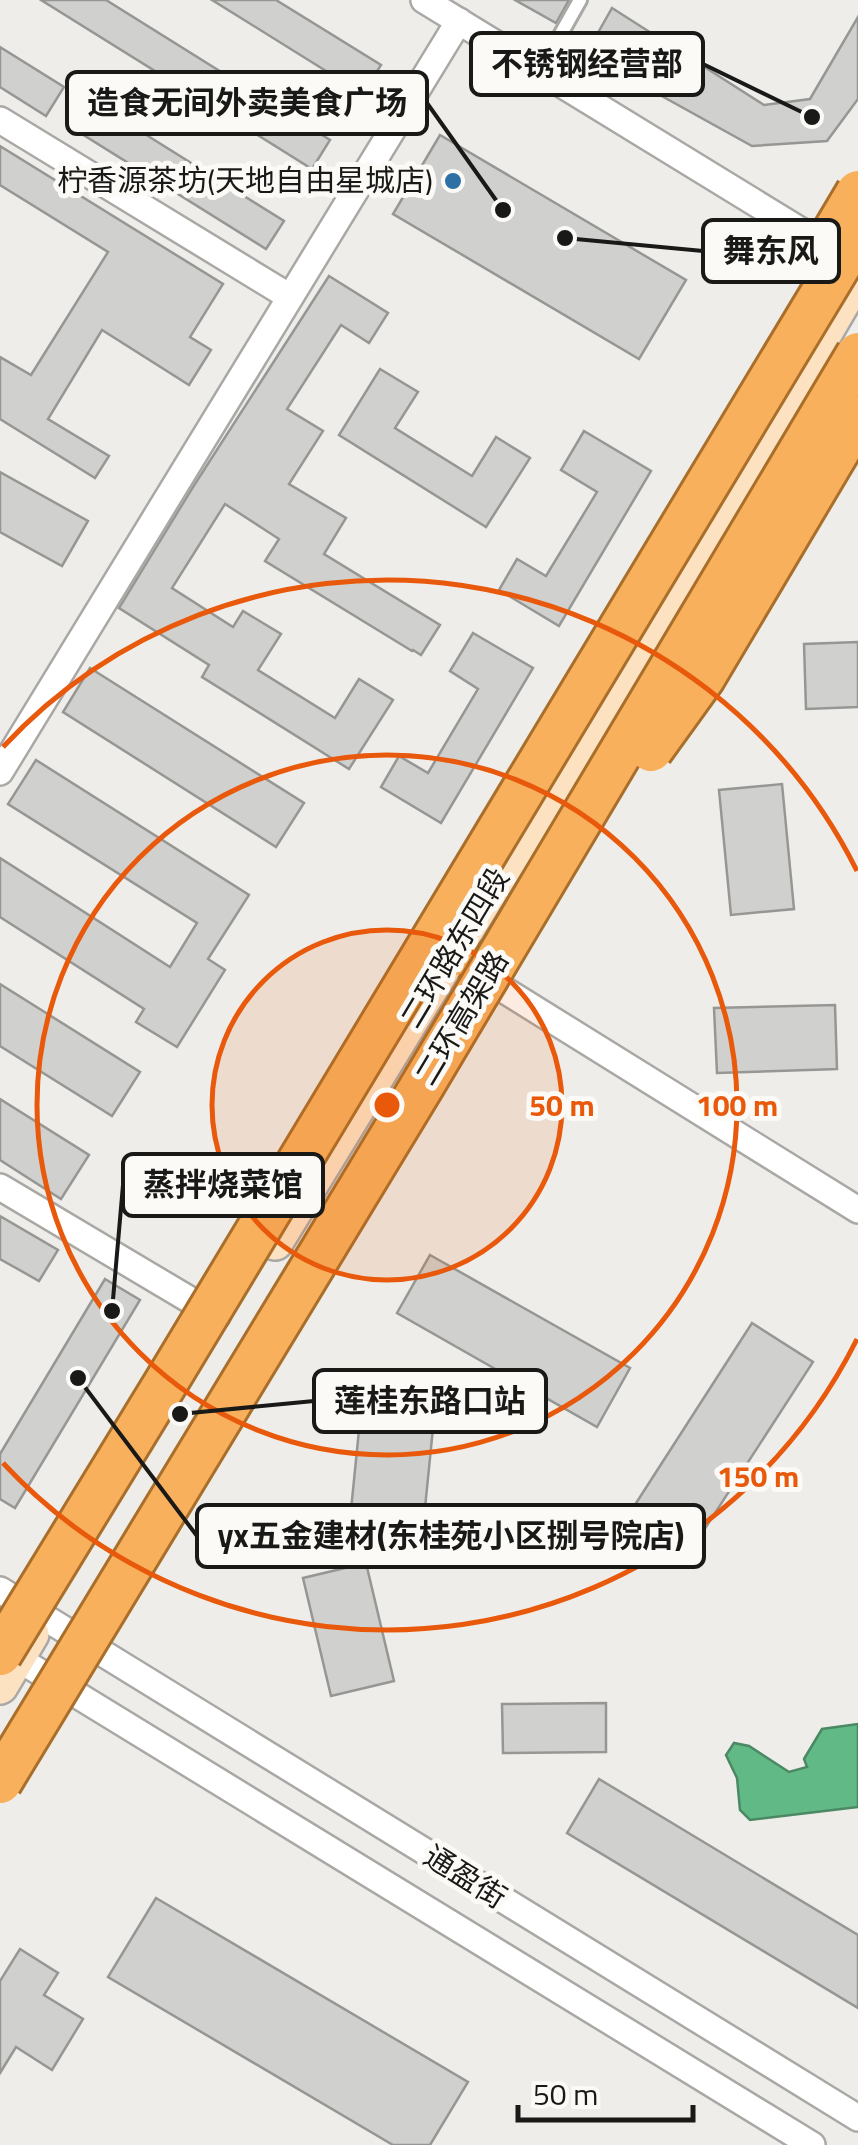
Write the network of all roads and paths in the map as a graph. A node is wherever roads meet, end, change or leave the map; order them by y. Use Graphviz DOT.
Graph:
graph roads {
  1 [pos="424,0"];
  2 [pos="580,0"];
  3 [pos="460,21"];
  4 [pos="540,70"];
  5 [pos="0,120"];
  6 [pos="858,192"];
  7 [pos="858,234"];
  8 [pos="858,266"];
  9 [pos="858,275"];
  10 [pos="290,297"];
  11 [pos="858,354"];
  12 [pos="858,391"];
  13 [pos="858,417"];
  14 [pos="0,772"];
  15 [pos="451,955"];
  16 [pos="495,981"];
  17 [pos="0,1188"];
  18 [pos="858,1210"];
  19 [pos="226,1321"];
  20 [pos="0,1590"];
  21 [pos="42,1616"];
  22 [pos="73,1635"];
  23 [pos="4,1661"];
  24 [pos="47,1677"];
  25 [pos="0,1755"];
  26 [pos="0,1782"];
  27 [pos="858,2118"];
  28 [pos="812,2145"];
  1 -- 3 [label="street"];
  2 -- 4 [label="lane"];
  3 -- 4 [label="street"];
  3 -- 10 [label="street"];
  4 -- 8 [label="street"];
  5 -- 10 [label="street"];
  6 -- 15 [label="highway, bridge"];
  7 -- 23 [label="highway, bridge"];
  9 -- 15 [label="main road, 二环路东四段"];
  10 -- 14 [label="street"];
  11 -- 16 [label="highway, 二环高架路, bridge"];
  12 -- 16 [label="main road, 二环路东四段"];
  13 -- 16 [label="highway, bridge"];
  15 -- 19 [label="main road, 二环路东四段"];
  16 -- 18 [label="street"];
  16 -- 22 [label="main road, 二环路东四段"];
  16 -- 26 [label="highway, 二环高架路, bridge"];
  17 -- 19 [label="street"];
  19 -- 21 [label="main road, 二环路东四段"];
  20 -- 21 [label="street, 通盈街"];
  21 -- 22 [label="street, 通盈街"];
  21 -- 23 [label="main road, 二环路东四段"];
  22 -- 24 [label="main road, 二环路东四段"];
  22 -- 27 [label="street, 通盈街"];
  23 -- 24 [label="street, 通盈街"];
  24 -- 25 [label="main road, 二环路东四段"];
  24 -- 28 [label="street, 通盈街"];
}
